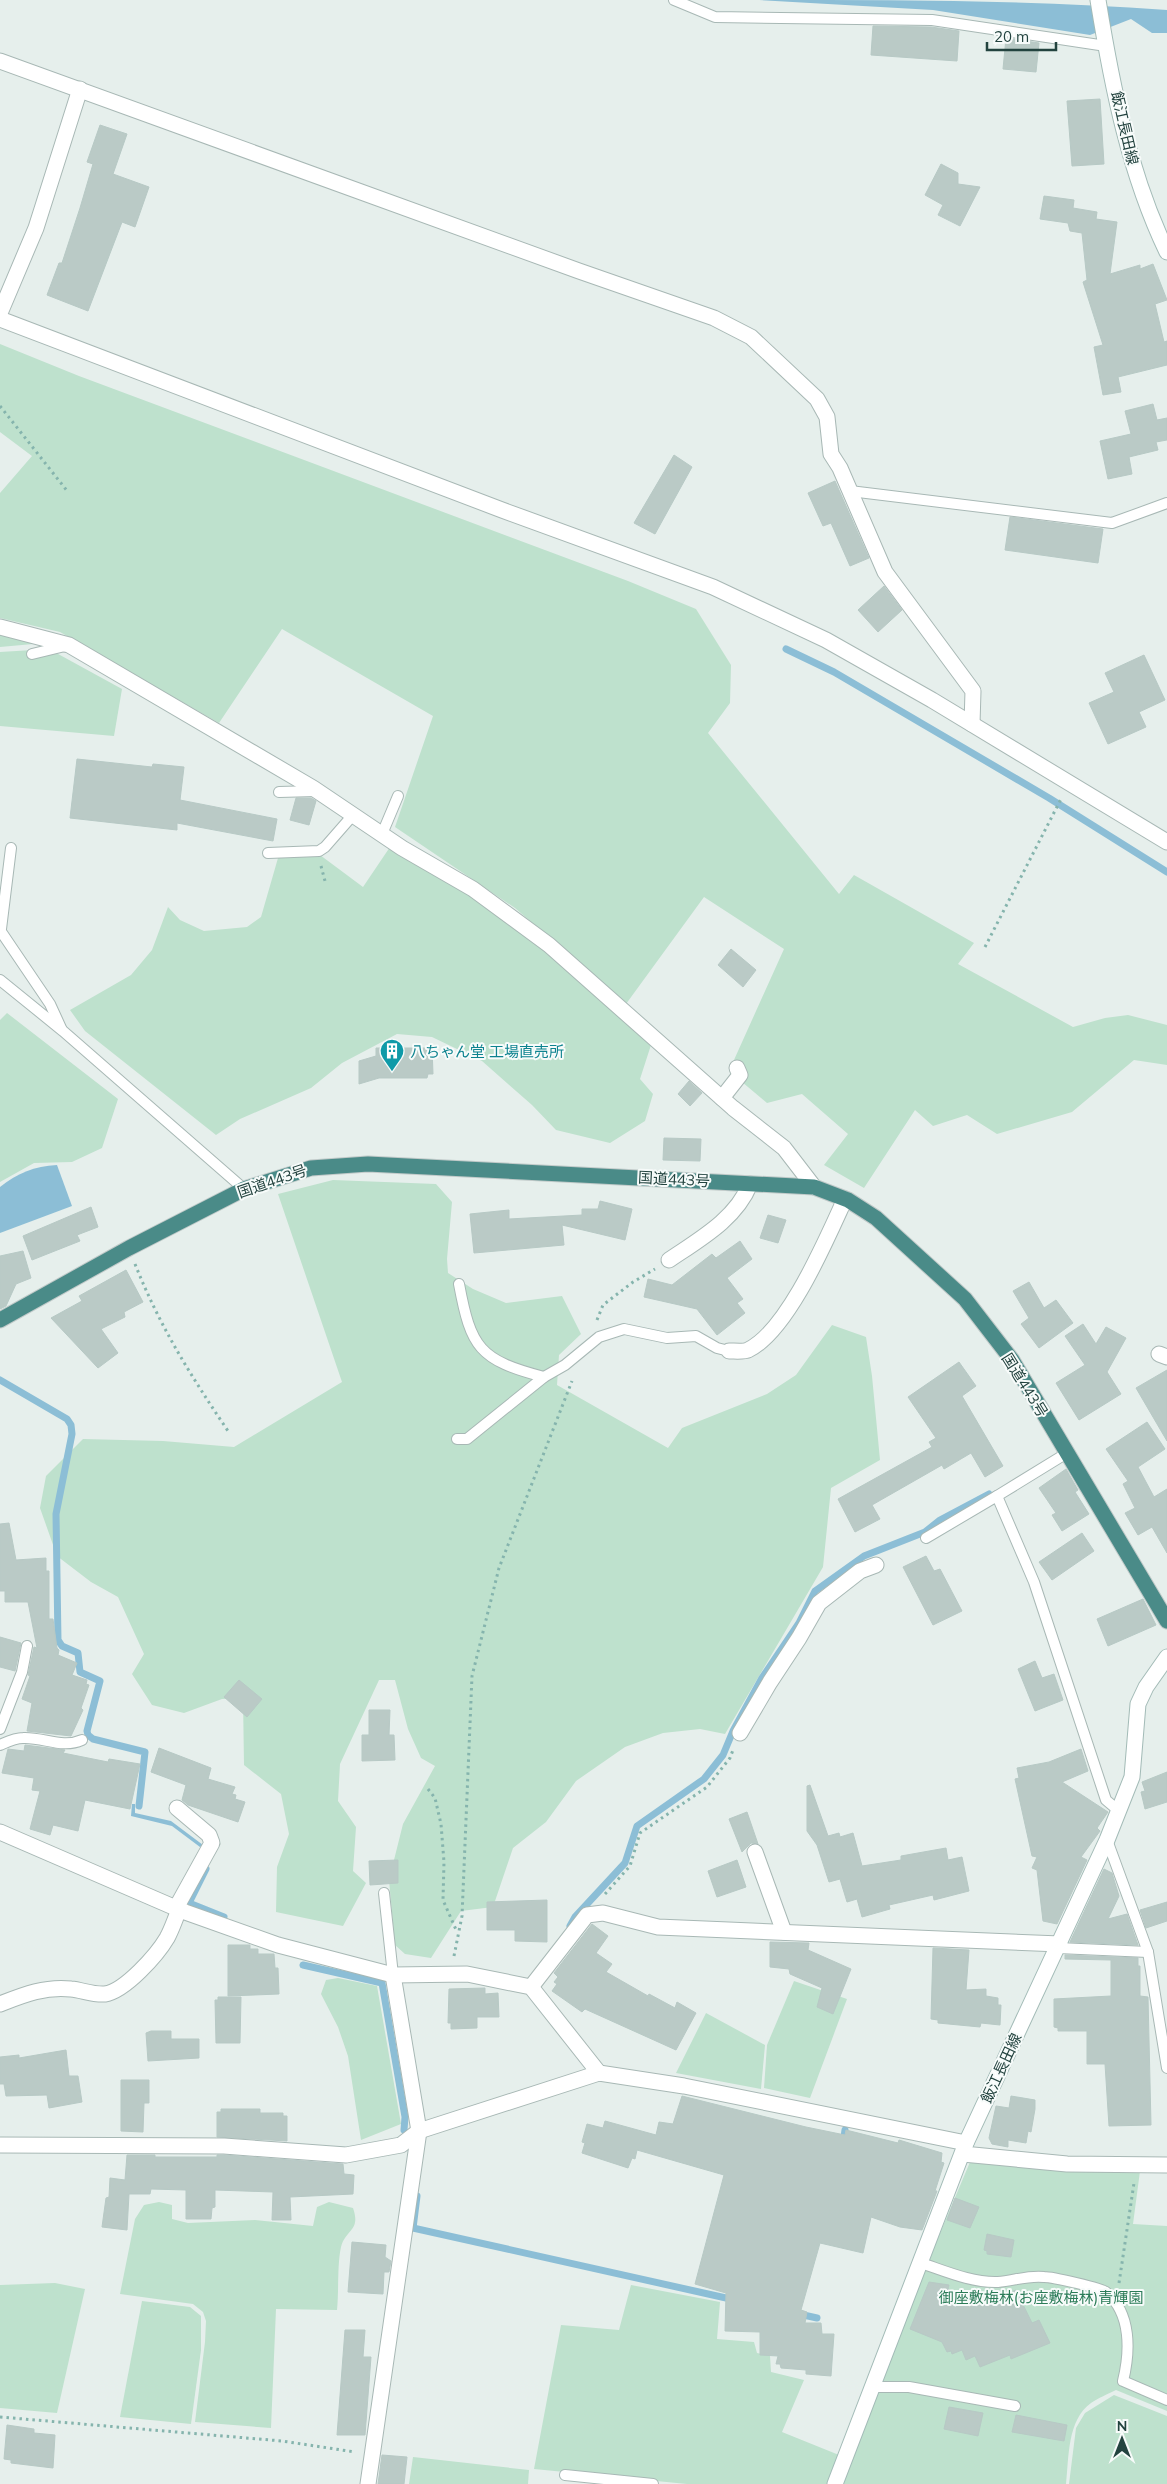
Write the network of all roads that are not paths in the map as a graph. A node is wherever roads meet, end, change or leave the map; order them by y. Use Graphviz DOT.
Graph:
graph roads {
  1 [pos="674,0"];
  2 [pos="1098,1"];
  3 [pos="1105,40"];
  4 [pos="0,61"];
  5 [pos="80,89"];
  6 [pos="1167,252"];
  7 [pos="0,313"];
  8 [pos="0,319"];
  9 [pos="850,491"];
  10 [pos="1167,503"];
  11 [pos="0,627"];
  12 [pos="69,645"];
  13 [pos="32,654"];
  14 [pos="972,724"];
  15 [pos="318,791"];
  16 [pos="279,792"];
  17 [pos="398,796"];
  18 [pos="353,815"];
  19 [pos="382,834"];
  20 [pos="1167,842"];
  21 [pos="11,848"];
  22 [pos="268,854"];
  23 [pos="1,929"];
  24 [pos="0,980"];
  25 [pos="63,1031"];
  26 [pos="737,1068"];
  27 [pos="722,1098"];
  28 [pos="750,1184"];
  29 [pos="814,1187"];
  30 [pos="244,1189"];
  31 [pos="845,1199"];
  32 [pos="669,1260"];
  33 [pos="460,1284"];
  34 [pos="0,1320"];
  35 [pos="730,1351"];
  36 [pos="544,1377"];
  37 [pos="457,1439"];
  38 [pos="1067,1454"];
  39 [pos="997,1496"];
  40 [pos="926,1538"];
  41 [pos="876,1565"];
  42 [pos="1167,1621"];
  43 [pos="27,1646"];
  44 [pos="1167,1657"];
  45 [pos="0,1729"];
  46 [pos="14,1731"];
  47 [pos="740,1732"];
  48 [pos="82,1740"];
  49 [pos="2,1745"];
  50 [pos="177,1808"];
  51 [pos="1119,1811"];
  52 [pos="0,1832"];
  53 [pos="1107,1840"];
  54 [pos="755,1852"];
  55 [pos="384,1893"];
  56 [pos="177,1909"];
  57 [pos="784,1932"];
  58 [pos="1059,1946"];
  59 [pos="1148,1952"];
  60 [pos="393,1975"];
  61 [pos="531,1987"];
  62 [pos="0,2004"];
  63 [pos="1167,2068"];
  64 [pos="599,2073"];
  65 [pos="419,2131"];
  66 [pos="0,2145"];
  67 [pos="964,2149"];
  68 [pos="1167,2165"];
  69 [pos="921,2263"];
  70 [pos="873,2387"];
  71 [pos="1167,2400"];
  72 [pos="1014,2406"];
  73 [pos="565,2475"];
  74 [pos="368,2484"];
  75 [pos="653,2484"];
  76 [pos="835,2484"];
  1 -- 3 [label="lane"];
  2 -- 3 [label="street, 飯江長田線"];
  3 -- 6 [label="street, 飯江長田線"];
  4 -- 5 [label="street"];
  5 -- 7 [label="street"];
  5 -- 9 [label="street"];
  8 -- 14 [label="street"];
  9 -- 10 [label="lane"];
  9 -- 14 [label="street"];
  11 -- 12 [label="street"];
  12 -- 13 [label="lane"];
  12 -- 15 [label="street"];
  14 -- 20 [label="street"];
  15 -- 16 [label="lane"];
  15 -- 18 [label="street"];
  17 -- 19 [label="lane"];
  18 -- 19 [label="street"];
  18 -- 22 [label="lane"];
  19 -- 27 [label="street"];
  21 -- 23 [label="lane"];
  23 -- 25 [label="lane"];
  24 -- 25 [label="lane"];
  25 -- 30 [label="lane"];
  26 -- 27 [label="street"];
  27 -- 29 [label="street"];
  28 -- 29 [label="highway, 国道443号"];
  28 -- 30 [label="highway, 国道443号"];
  28 -- 32 [label="street"];
  29 -- 31 [label="highway, 国道443号"];
  30 -- 34 [label="highway, 国道443号"];
  31 -- 35 [label="street"];
  31 -- 38 [label="highway, 国道443号"];
  33 -- 36 [label="lane"];
  35 -- 36 [label="lane"];
  36 -- 37 [label="lane"];
  38 -- 39 [label="lane"];
  38 -- 42 [label="highway, 国道443号"];
  39 -- 40 [label="lane"];
  39 -- 51 [label="lane"];
  41 -- 47 [label="street"];
  43 -- 45 [label="lane"];
  44 -- 51 [label="street, 飯江長田線"];
  46 -- 49 [label="lane"];
  48 -- 49 [label="lane"];
  50 -- 56 [label="street"];
  51 -- 53 [label="street, 飯江長田線"];
  52 -- 56 [label="street"];
  53 -- 58 [label="street, 飯江長田線"];
  53 -- 59 [label="lane"];
  54 -- 57 [label="street"];
  55 -- 60 [label="lane"];
  56 -- 60 [label="street"];
  56 -- 62 [label="street"];
  57 -- 58 [label="street"];
  57 -- 61 [label="street"];
  58 -- 59 [label="lane"];
  58 -- 67 [label="street, 飯江長田線"];
  59 -- 63 [label="lane"];
  60 -- 61 [label="street"];
  60 -- 65 [label="street"];
  61 -- 64 [label="street"];
  64 -- 65 [label="street"];
  64 -- 67 [label="street"];
  65 -- 66 [label="street"];
  65 -- 74 [label="street"];
  67 -- 68 [label="street"];
  67 -- 69 [label="street, 飯江長田線"];
  69 -- 70 [label="street, 飯江長田線"];
  69 -- 71 [label="lane"];
  70 -- 72 [label="lane"];
  70 -- 76 [label="street, 飯江長田線"];
  73 -- 75 [label="lane"];
}
